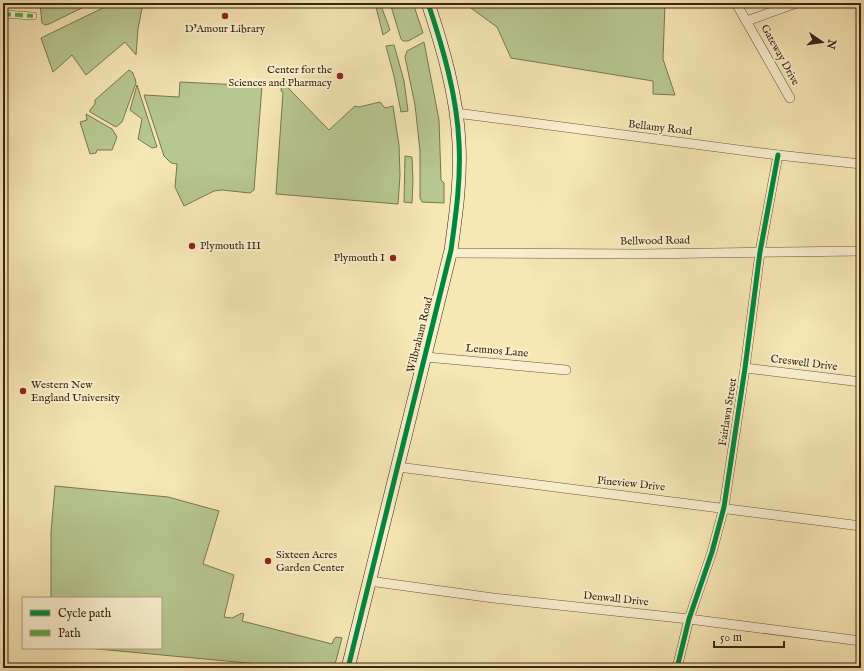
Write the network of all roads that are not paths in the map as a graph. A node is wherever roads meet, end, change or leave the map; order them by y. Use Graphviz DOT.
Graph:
graph roads {
  1 [pos="428,3"];
  2 [pos="736,3"];
  3 [pos="796,3"];
  4 [pos="3,14"];
  5 [pos="33,16"];
  6 [pos="747,22"];
  7 [pos="790,98"];
  8 [pos="456,113"];
  9 [pos="778,155"];
  10 [pos="861,164"];
  11 [pos="861,251"];
  12 [pos="760,252"];
  13 [pos="450,253"];
  14 [pos="426,357"];
  15 [pos="745,368"];
  16 [pos="566,370"];
  17 [pos="861,382"];
  18 [pos="398,467"];
  19 [pos="724,507"];
  20 [pos="861,526"];
  21 [pos="369,581"];
  22 [pos="689,619"];
  23 [pos="861,641"];
  24 [pos="348,668"];
  25 [pos="677,668"];
  1 -- 8 [label="main road, Wilbraham Road"];
  2 -- 6 [label="street, Gateway Drive"];
  3 -- 6 [label="street"];
  4 -- 5 [label="street"];
  6 -- 7 [label="street, Gateway Drive"];
  8 -- 9 [label="street, Bellamy Road"];
  8 -- 13 [label="main road, Wilbraham Road"];
  9 -- 10 [label="street, Bellamy Road"];
  9 -- 12 [label="street, Fairlawn Street"];
  11 -- 12 [label="street, Bellwood Road"];
  12 -- 13 [label="street, Bellwood Road"];
  12 -- 15 [label="street, Fairlawn Street"];
  13 -- 14 [label="main road, Wilbraham Road"];
  14 -- 16 [label="street, Lemnos Lane"];
  14 -- 18 [label="main road, Wilbraham Road"];
  15 -- 17 [label="street, Creswell Drive"];
  15 -- 19 [label="street, Fairlawn Street"];
  18 -- 19 [label="street, Pineview Drive"];
  18 -- 21 [label="main road, Wilbraham Road"];
  19 -- 20 [label="street, Pineview Drive"];
  19 -- 22 [label="street, Fairlawn Street"];
  21 -- 22 [label="street, Denwall Drive"];
  21 -- 24 [label="main road, Wilbraham Road"];
  22 -- 23 [label="street, Denwall Drive"];
  22 -- 25 [label="street, Fairlawn Street"];
}
